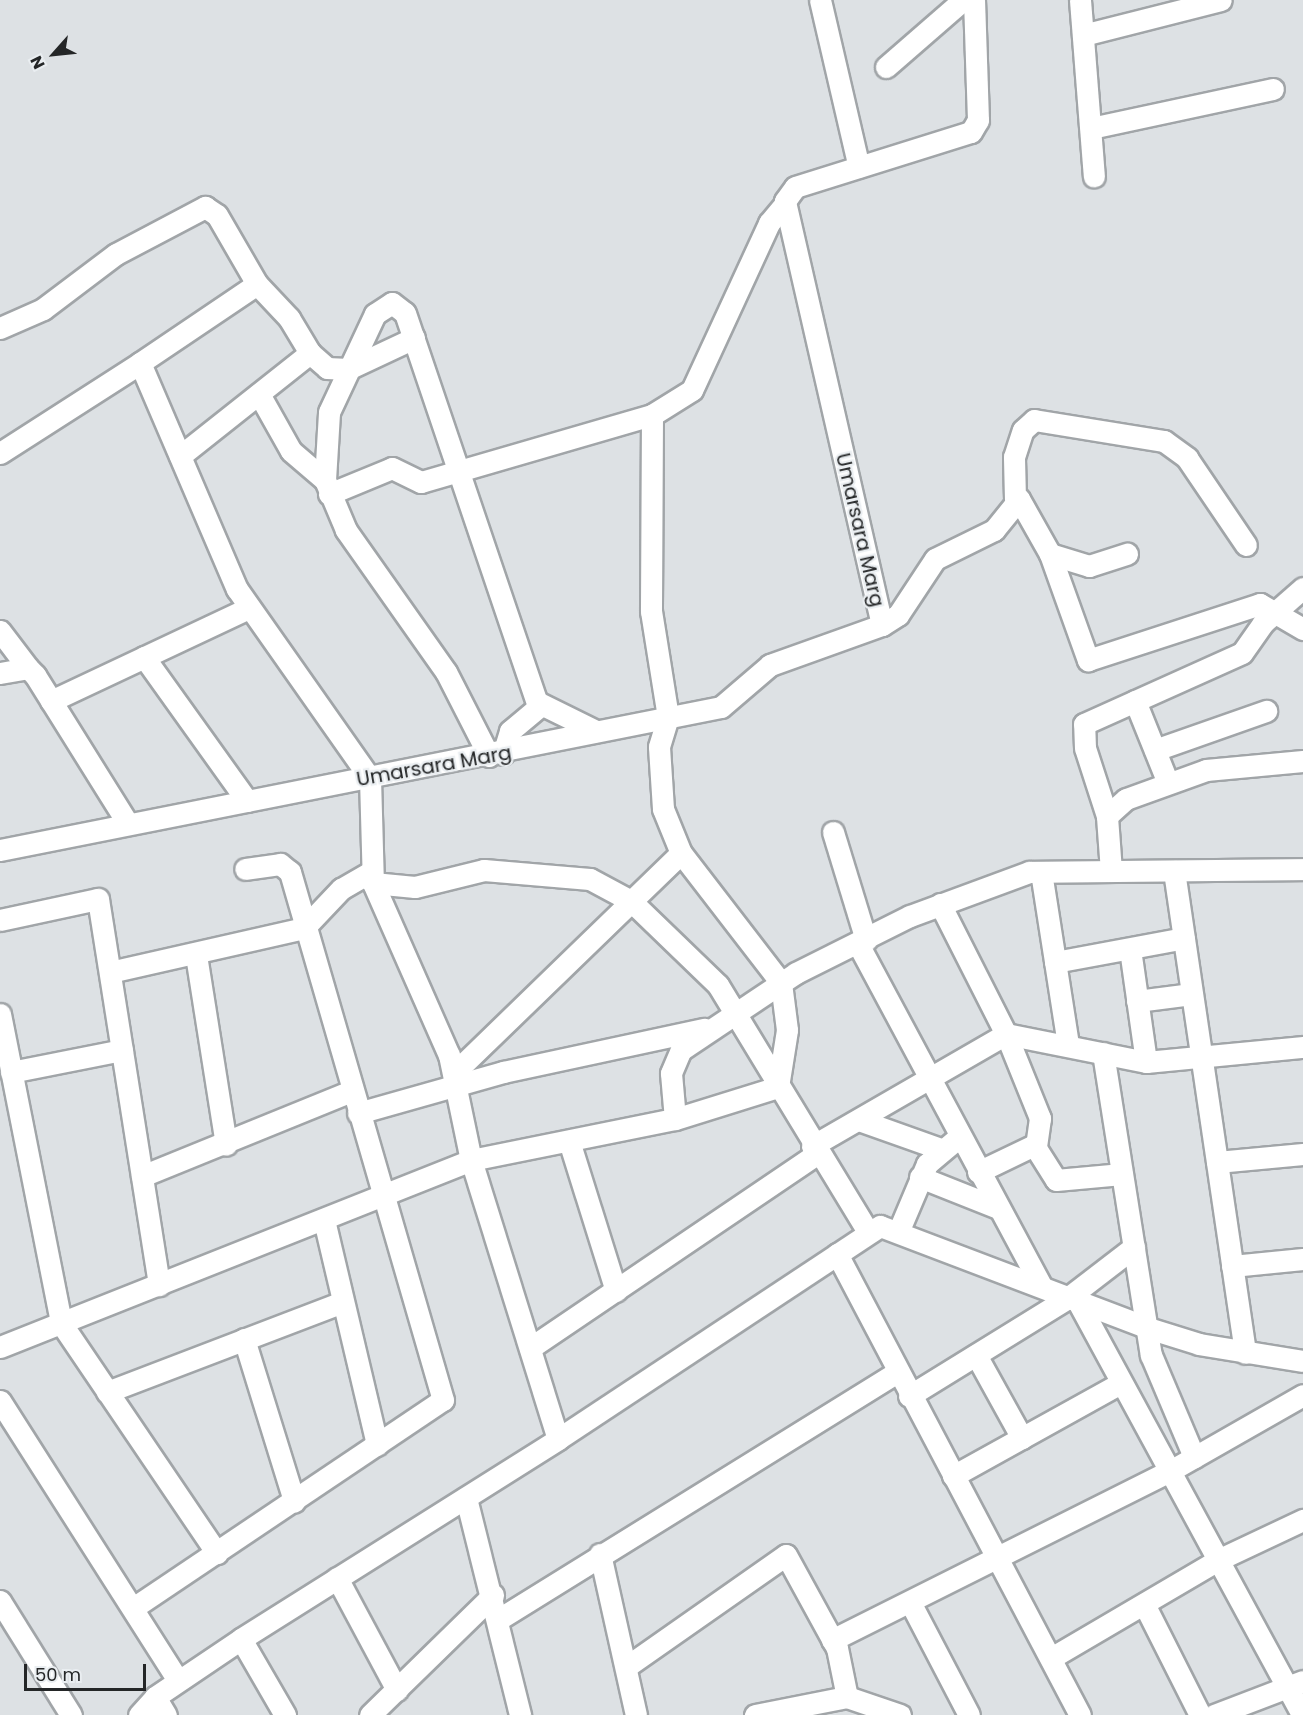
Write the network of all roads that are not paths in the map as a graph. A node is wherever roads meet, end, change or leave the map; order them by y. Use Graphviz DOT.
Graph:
graph roads {
  1 [pos="820,0"];
  2 [pos="963,0"];
  3 [pos="974,0"];
  4 [pos="1080,0"];
  5 [pos="1221,0"];
  6 [pos="1083,35"];
  7 [pos="886,67"];
  8 [pos="1274,89"];
  9 [pos="1090,128"];
  10 [pos="859,167"];
  11 [pos="1094,176"];
  12 [pos="785,204"];
  13 [pos="257,284"];
  14 [pos="0,328"];
  15 [pos="414,338"];
  16 [pos="310,353"];
  17 [pos="140,363"];
  18 [pos="348,369"];
  19 [pos="259,394"];
  20 [pos="652,415"];
  21 [pos="0,453"];
  22 [pos="180,456"];
  23 [pos="462,470"];
  24 [pos="327,487"];
  25 [pos="1015,499"];
  26 [pos="1246,544"];
  27 [pos="1050,554"];
  28 [pos="1127,554"];
  29 [pos="1303,588"];
  30 [pos="249,608"];
  31 [pos="1276,609"];
  32 [pos="882,625"];
  33 [pos="1303,629"];
  34 [pos="0,631"];
  35 [pos="144,657"];
  36 [pos="28,668"];
  37 [pos="0,673"];
  38 [pos="51,701"];
  39 [pos="1135,701"];
  40 [pos="540,706"];
  41 [pos="1266,711"];
  42 [pos="668,717"];
  43 [pos="596,731"];
  44 [pos="1155,750"];
  45 [pos="496,755"];
  46 [pos="1303,761"];
  47 [pos="370,778"];
  48 [pos="1168,783"];
  49 [pos="247,801"];
  50 [pos="1107,816"];
  51 [pos="127,822"];
  52 [pos="833,832"];
  53 [pos="0,850"];
  54 [pos="681,853"];
  55 [pos="245,869"];
  56 [pos="1303,869"];
  57 [pos="1111,871"];
  58 [pos="1174,871"];
  59 [pos="1041,872"];
  60 [pos="372,878"];
  61 [pos="631,901"];
  62 [pos="939,904"];
  63 [pos="0,920"];
  64 [pos="304,928"];
  65 [pos="1184,938"];
  66 [pos="862,942"];
  67 [pos="1130,949"];
  68 [pos="196,955"];
  69 [pos="1055,962"];
  70 [pos="110,972"];
  71 [pos="781,983"];
  72 [pos="1192,994"];
  73 [pos="1137,1001"];
  74 [pos="734,1012"];
  75 [pos="0,1014"];
  76 [pos="706,1028"];
  77 [pos="1006,1034"];
  78 [pos="1068,1045"];
  79 [pos="1303,1047"];
  80 [pos="122,1050"];
  81 [pos="1103,1053"];
  82 [pos="1201,1058"];
  83 [pos="1146,1062"];
  84 [pos="11,1072"];
  85 [pos="455,1078"];
  86 [pos="928,1082"];
  87 [pos="778,1087"];
  88 [pos="351,1090"];
  89 [pos="358,1113"];
  90 [pos="675,1119"];
  91 [pos="859,1120"];
  92 [pos="568,1141"];
  93 [pos="950,1143"];
  94 [pos="226,1145"];
  95 [pos="1036,1146"];
  96 [pos="814,1150"];
  97 [pos="1303,1154"];
  98 [pos="471,1160"];
  99 [pos="1217,1162"];
  100 [pos="978,1172"];
  101 [pos="1122,1174"];
  102 [pos="142,1176"];
  103 [pos="920,1177"];
  104 [pos="381,1196"];
  105 [pos="999,1208"];
  106 [pos="324,1220"];
  107 [pos="898,1230"];
  108 [pos="868,1232"];
  109 [pos="1134,1247"];
  110 [pos="837,1254"];
  111 [pos="1303,1259"];
  112 [pos="1232,1266"];
  113 [pos="159,1285"];
  114 [pos="1041,1286"];
  115 [pos="616,1291"];
  116 [pos="1073,1299"];
  117 [pos="340,1303"];
  118 [pos="61,1323"];
  119 [pos="1148,1328"];
  120 [pos="244,1340"];
  121 [pos="0,1347"];
  122 [pos="530,1348"];
  123 [pos="1245,1353"];
  124 [pos="976,1355"];
  125 [pos="1303,1360"];
  126 [pos="896,1373"];
  127 [pos="1121,1383"];
  128 [pos="107,1392"];
  129 [pos="1303,1395"];
  130 [pos="909,1396"];
  131 [pos="0,1401"];
  132 [pos="1022,1438"];
  133 [pos="558,1439"];
  134 [pos="377,1445"];
  135 [pos="1194,1457"];
  136 [pos="1170,1471"];
  137 [pos="953,1476"];
  138 [pos="466,1498"];
  139 [pos="294,1501"];
  140 [pos="1303,1520"];
  141 [pos="217,1552"];
  142 [pos="600,1554"];
  143 [pos="999,1559"];
  144 [pos="1220,1559"];
  145 [pos="337,1578"];
  146 [pos="493,1594"];
  147 [pos="0,1600"];
  148 [pos="909,1602"];
  149 [pos="1144,1604"];
  150 [pos="133,1608"];
  151 [pos="499,1619"];
  152 [pos="241,1639"];
  153 [pos="832,1640"];
  154 [pos="1051,1659"];
  155 [pos="626,1667"];
  156 [pos="178,1680"];
  157 [pos="1296,1684"];
  158 [pos="397,1690"];
  159 [pos="155,1696"];
  160 [pos="847,1697"];
  161 [pos="71,1715"];
  162 [pos="139,1715"];
  163 [pos="166,1715"];
  164 [pos="285,1715"];
  165 [pos="370,1715"];
  166 [pos="520,1715"];
  167 [pos="636,1715"];
  168 [pos="754,1715"];
  169 [pos="900,1715"];
  170 [pos="969,1715"];
  171 [pos="1080,1715"];
  172 [pos="1200,1715"];
  173 [pos="1214,1715"];
  174 [pos="1302,1715"];
  1 -- 10 [label="street"];
  2 -- 7 [label="street"];
  3 -- 10 [label="street"];
  4 -- 6 [label="street"];
  5 -- 6 [label="street"];
  6 -- 9 [label="street"];
  8 -- 9 [label="street"];
  9 -- 11 [label="street"];
  10 -- 12 [label="street"];
  12 -- 20 [label="street"];
  12 -- 32 [label="street, Umarsara Marg"];
  13 -- 14 [label="street"];
  13 -- 16 [label="street"];
  13 -- 17 [label="street"];
  15 -- 18 [label="street"];
  15 -- 18 [label="street"];
  15 -- 23 [label="street"];
  16 -- 18 [label="street"];
  16 -- 19 [label="street"];
  17 -- 21 [label="street"];
  17 -- 22 [label="street"];
  18 -- 24 [label="street"];
  19 -- 22 [label="street"];
  19 -- 24 [label="street"];
  20 -- 23 [label="street"];
  20 -- 42 [label="street"];
  22 -- 30 [label="street"];
  23 -- 24 [label="street"];
  23 -- 40 [label="street"];
  24 -- 45 [label="street"];
  25 -- 26 [label="street"];
  25 -- 27 [label="street"];
  25 -- 32 [label="street"];
  27 -- 28 [label="street"];
  27 -- 31 [label="street"];
  29 -- 31 [label="street"];
  30 -- 35 [label="street"];
  30 -- 47 [label="street"];
  31 -- 33 [label="street"];
  31 -- 39 [label="street"];
  32 -- 42 [label="street, Umarsara Marg"];
  34 -- 36 [label="street"];
  35 -- 38 [label="street"];
  35 -- 49 [label="street"];
  36 -- 37 [label="street"];
  36 -- 38 [label="street"];
  38 -- 51 [label="street"];
  39 -- 44 [label="street"];
  39 -- 50 [label="street"];
  40 -- 43 [label="street"];
  40 -- 45 [label="street"];
  41 -- 44 [label="street"];
  42 -- 43 [label="street, Umarsara Marg"];
  42 -- 54 [label="street"];
  43 -- 45 [label="street, Umarsara Marg"];
  44 -- 48 [label="street"];
  45 -- 47 [label="street, Umarsara Marg"];
  46 -- 48 [label="street"];
  47 -- 49 [label="street, Umarsara Marg"];
  47 -- 60 [label="street"];
  48 -- 50 [label="street"];
  49 -- 51 [label="street, Umarsara Marg"];
  50 -- 57 [label="street"];
  51 -- 53 [label="street, Umarsara Marg"];
  52 -- 66 [label="street"];
  54 -- 61 [label="street"];
  54 -- 71 [label="street"];
  55 -- 64 [label="street"];
  56 -- 58 [label="street"];
  57 -- 58 [label="street"];
  57 -- 59 [label="street"];
  58 -- 65 [label="street"];
  59 -- 62 [label="street"];
  59 -- 69 [label="street"];
  60 -- 61 [label="street"];
  60 -- 64 [label="street"];
  60 -- 85 [label="street"];
  61 -- 74 [label="street"];
  61 -- 85 [label="street"];
  62 -- 66 [label="street"];
  62 -- 77 [label="street"];
  63 -- 70 [label="street"];
  64 -- 68 [label="street"];
  64 -- 88 [label="street"];
  65 -- 67 [label="street"];
  65 -- 72 [label="street"];
  66 -- 71 [label="street"];
  66 -- 86 [label="street"];
  67 -- 69 [label="street"];
  67 -- 73 [label="street"];
  68 -- 70 [label="street"];
  68 -- 94 [label="street"];
  69 -- 78 [label="street"];
  70 -- 80 [label="street"];
  71 -- 74 [label="street"];
  71 -- 87 [label="street"];
  72 -- 73 [label="street"];
  72 -- 82 [label="street"];
  73 -- 83 [label="street"];
  74 -- 76 [label="street"];
  74 -- 87 [label="street"];
  75 -- 84 [label="street"];
  76 -- 85 [label="street"];
  76 -- 90 [label="street"];
  77 -- 78 [label="street"];
  77 -- 86 [label="street"];
  77 -- 95 [label="street"];
  78 -- 81 [label="street"];
  79 -- 82 [label="street"];
  80 -- 84 [label="street"];
  80 -- 102 [label="street"];
  81 -- 83 [label="street"];
  81 -- 101 [label="street"];
  82 -- 83 [label="street"];
  82 -- 99 [label="street"];
  84 -- 118 [label="street"];
  85 -- 89 [label="street"];
  85 -- 98 [label="street"];
  86 -- 91 [label="street"];
  86 -- 93 [label="street"];
  87 -- 90 [label="street"];
  87 -- 96 [label="street"];
  88 -- 89 [label="street"];
  88 -- 94 [label="street"];
  89 -- 104 [label="street"];
  90 -- 92 [label="street"];
  91 -- 93 [label="street"];
  91 -- 96 [label="street"];
  92 -- 98 [label="street"];
  92 -- 115 [label="street"];
  93 -- 100 [label="street"];
  93 -- 103 [label="street"];
  94 -- 102 [label="street"];
  95 -- 100 [label="street"];
  95 -- 101 [label="street"];
  96 -- 108 [label="street"];
  96 -- 115 [label="street"];
  97 -- 99 [label="street"];
  98 -- 104 [label="street"];
  98 -- 122 [label="street"];
  99 -- 112 [label="street"];
  100 -- 105 [label="street"];
  101 -- 109 [label="street"];
  102 -- 113 [label="street"];
  103 -- 105 [label="street"];
  103 -- 107 [label="street"];
  104 -- 106 [label="street"];
  104 -- 134 [label="street"];
  105 -- 114 [label="street"];
  106 -- 113 [label="street"];
  106 -- 117 [label="street"];
  107 -- 108 [label="street"];
  107 -- 114 [label="street"];
  108 -- 110 [label="street"];
  109 -- 116 [label="street"];
  109 -- 119 [label="street"];
  110 -- 126 [label="street"];
  110 -- 133 [label="street"];
  111 -- 112 [label="street"];
  112 -- 123 [label="street"];
  113 -- 118 [label="street"];
  114 -- 116 [label="street"];
  115 -- 122 [label="street"];
  116 -- 119 [label="street"];
  116 -- 124 [label="street"];
  116 -- 127 [label="street"];
  117 -- 120 [label="street"];
  117 -- 134 [label="street"];
  118 -- 121 [label="street"];
  118 -- 128 [label="street"];
  119 -- 123 [label="street"];
  119 -- 135 [label="street"];
  120 -- 128 [label="street"];
  120 -- 139 [label="street"];
  122 -- 133 [label="street"];
  123 -- 125 [label="street"];
  124 -- 130 [label="street"];
  124 -- 132 [label="street"];
  126 -- 130 [label="street"];
  126 -- 142 [label="street"];
  127 -- 132 [label="street"];
  127 -- 136 [label="street"];
  128 -- 141 [label="street"];
  129 -- 135 [label="street"];
  130 -- 137 [label="street"];
  131 -- 150 [label="street"];
  132 -- 137 [label="street"];
  133 -- 138 [label="street"];
  134 -- 139 [label="street"];
  135 -- 136 [label="street"];
  136 -- 143 [label="street"];
  136 -- 144 [label="street"];
  137 -- 143 [label="street"];
  138 -- 145 [label="street"];
  138 -- 146 [label="street"];
  139 -- 141 [label="street"];
  140 -- 144 [label="street"];
  141 -- 150 [label="street"];
  142 -- 151 [label="street"];
  142 -- 155 [label="street"];
  143 -- 148 [label="street"];
  143 -- 154 [label="street"];
  144 -- 149 [label="street"];
  144 -- 157 [label="street"];
  145 -- 152 [label="street"];
  145 -- 158 [label="street"];
  146 -- 151 [label="street"];
  146 -- 158 [label="street"];
  147 -- 161 [label="street"];
  148 -- 153 [label="street"];
  148 -- 170 [label="street"];
  149 -- 154 [label="street"];
  149 -- 172 [label="street"];
  150 -- 156 [label="street"];
  151 -- 166 [label="street"];
  152 -- 156 [label="street"];
  152 -- 164 [label="street"];
  153 -- 155 [label="street"];
  153 -- 160 [label="street"];
  154 -- 171 [label="street"];
  155 -- 167 [label="street"];
  156 -- 159 [label="street"];
  157 -- 173 [label="street"];
  157 -- 174 [label="street"];
  158 -- 165 [label="street"];
  159 -- 162 [label="street"];
  159 -- 163 [label="street"];
  160 -- 168 [label="street"];
  160 -- 169 [label="street"];
}
